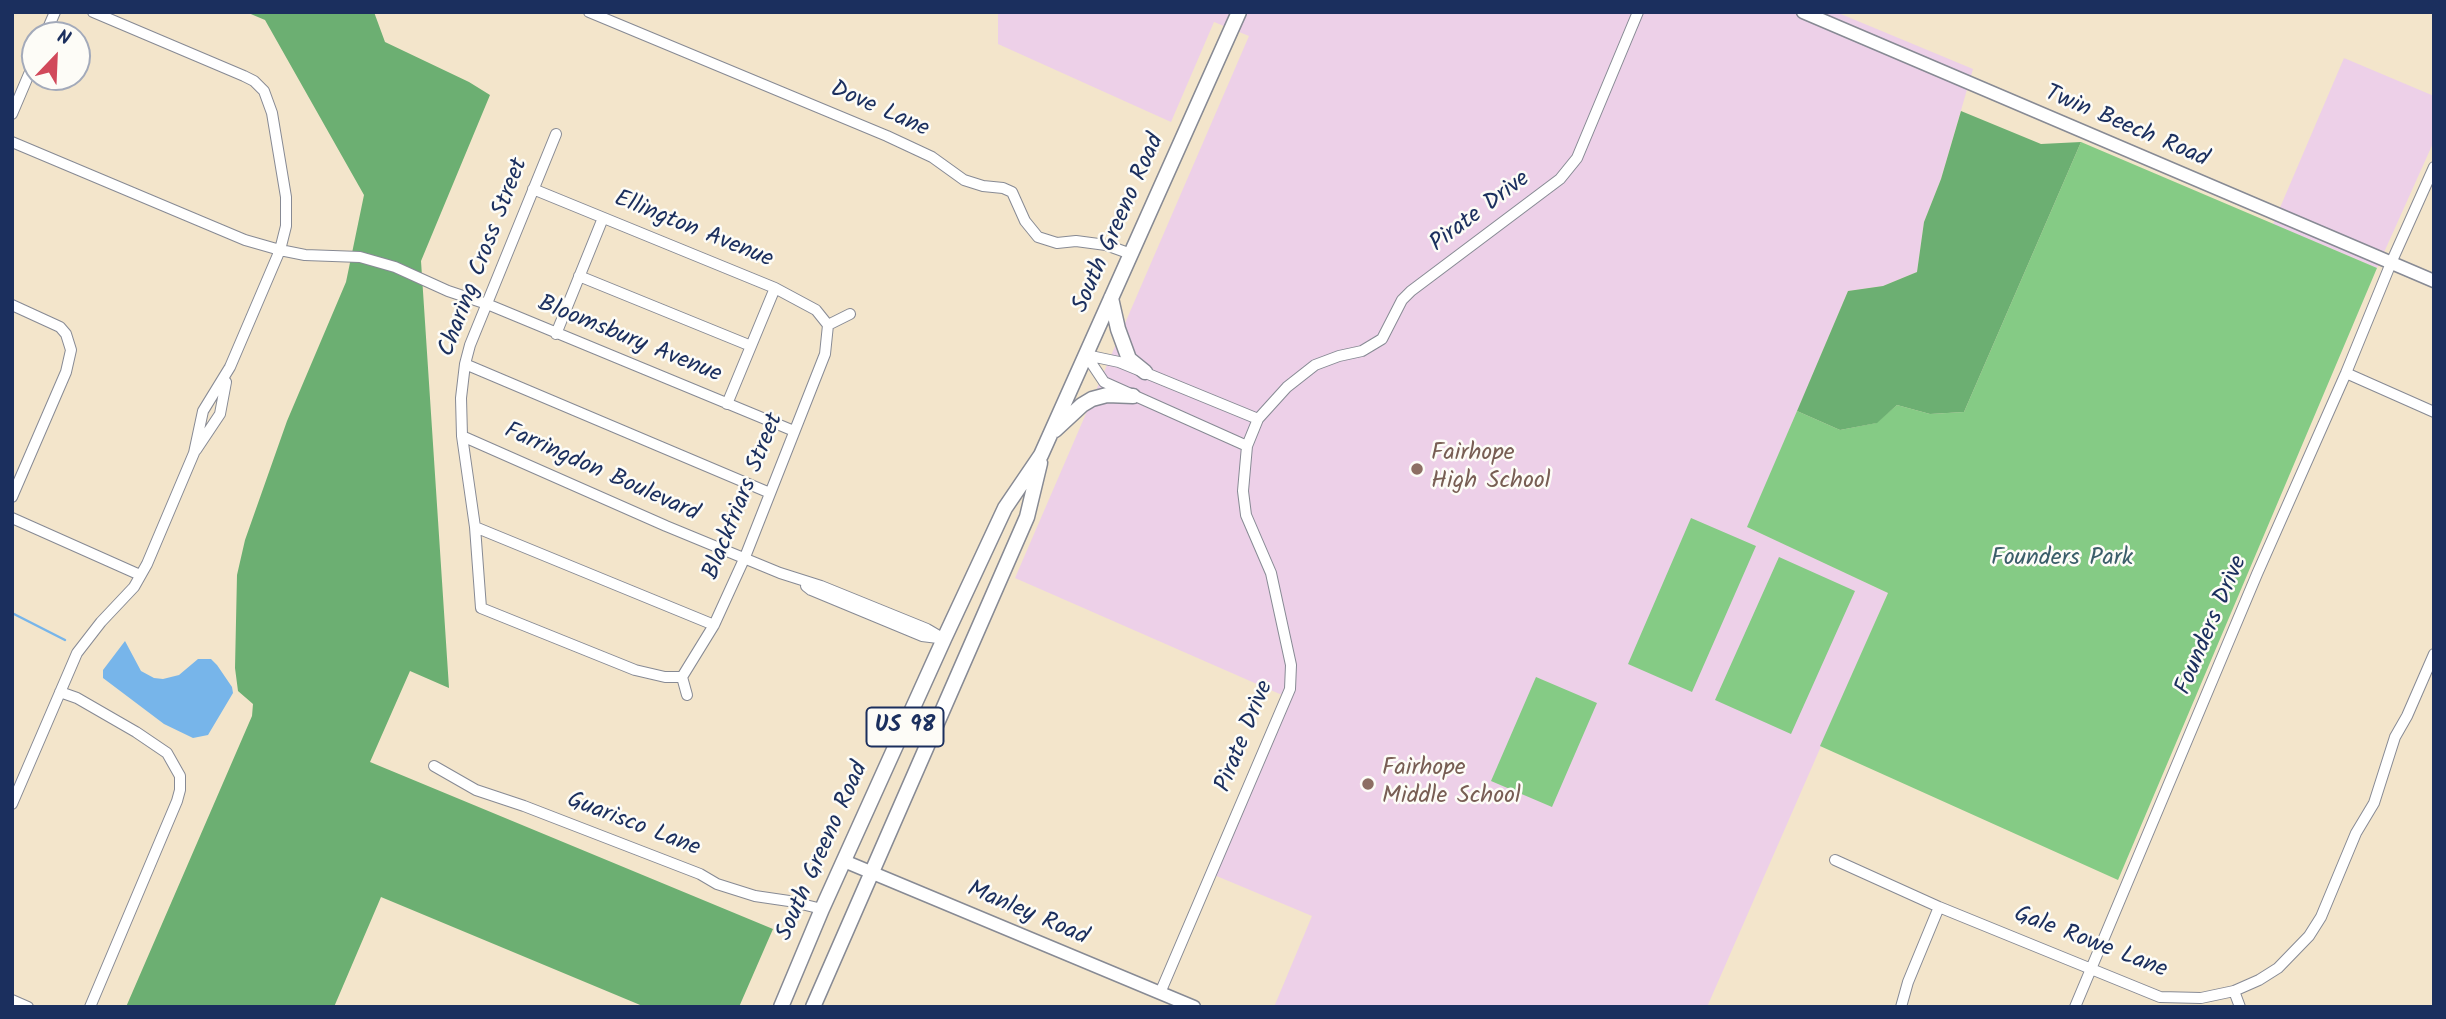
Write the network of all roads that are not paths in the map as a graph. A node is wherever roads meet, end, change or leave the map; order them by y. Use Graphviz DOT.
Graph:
graph roads {
  1 [pos="93,12"];
  2 [pos="589,12"];
  3 [pos="1239,12"];
  4 [pos="1638,12"];
  5 [pos="1802,12"];
  6 [pos="22,91"];
  7 [pos="12,114"];
  8 [pos="556,134"];
  9 [pos="12,142"];
  10 [pos="2434,167"];
  11 [pos="2431,182"];
  12 [pos="533,189"];
  13 [pos="603,218"];
  14 [pos="280,250"];
  15 [pos="1131,254"];
  16 [pos="2391,263"];
  17 [pos="579,276"];
  18 [pos="2434,281"];
  19 [pos="775,288"];
  20 [pos="1111,298"];
  21 [pos="487,304"];
  22 [pos="12,305"];
  23 [pos="850,314"];
  24 [pos="828,325"];
  25 [pos="556,334"];
  26 [pos="751,345"];
  27 [pos="1086,355"];
  28 [pos="466,364"];
  29 [pos="230,367"];
  30 [pos="1145,372"];
  31 [pos="2346,373"];
  32 [pos="1133,396"];
  33 [pos="727,404"];
  34 [pos="2434,412"];
  35 [pos="1258,419"];
  36 [pos="794,431"];
  37 [pos="1051,433"];
  38 [pos="463,436"];
  39 [pos="1248,446"];
  40 [pos="194,453"];
  41 [pos="1041,454"];
  42 [pos="770,493"];
  43 [pos="12,497"];
  44 [pos="12,519"];
  45 [pos="475,527"];
  46 [pos="744,557"];
  47 [pos="141,575"];
  48 [pos="713,625"];
  49 [pos="944,639"];
  50 [pos="2434,654"];
  51 [pos="682,677"];
  52 [pos="60,692"];
  53 [pos="687,695"];
  54 [pos="434,766"];
  55 [pos="13,801"];
  56 [pos="1835,860"];
  57 [pos="844,861"];
  58 [pos="871,873"];
  59 [pos="1940,907"];
  60 [pos="822,909"];
  61 [pos="2090,969"];
  62 [pos="2234,991"];
  63 [pos="1160,993"];
  64 [pos="12,1000"];
  65 [pos="28,1007"];
  66 [pos="90,1007"];
  67 [pos="781,1007"];
  68 [pos="813,1007"];
  69 [pos="1194,1007"];
  70 [pos="1901,1007"];
  71 [pos="2076,1007"];
  72 [pos="2241,1007"];
  1 -- 14 [label="street"];
  2 -- 15 [label="street, Dove Lane"];
  3 -- 15 [label="main road, South Greeno Road / US 98"];
  4 -- 35 [label="street, Pirate Drive"];
  5 -- 16 [label="street, Twin Beech Road"];
  6 -- 7 [label="street"];
  8 -- 12 [label="street, Charing Cross Street"];
  9 -- 14 [label="street, Bloomsbury Avenue"];
  10 -- 11 [label="street, Founders Drive"];
  11 -- 16 [label="street, Founders Drive"];
  12 -- 13 [label="street, Ellington Avenue"];
  12 -- 21 [label="street, Charing Cross Street"];
  13 -- 17 [label="street"];
  13 -- 19 [label="street, Ellington Avenue"];
  14 -- 21 [label="street, Bloomsbury Avenue"];
  14 -- 29 [label="street"];
  15 -- 20 [label="main road, South Greeno Road / US 98"];
  16 -- 18 [label="street, Twin Beech Road"];
  16 -- 31 [label="street, Founders Drive"];
  17 -- 25 [label="street"];
  17 -- 26 [label="street"];
  19 -- 24 [label="street, Ellington Avenue"];
  19 -- 26 [label="street"];
  20 -- 27 [label="main road, South Greeno Road / US 98"];
  20 -- 30 [label="main road"];
  21 -- 25 [label="street, Bloomsbury Avenue"];
  21 -- 28 [label="street, Charing Cross Street"];
  22 -- 43 [label="street"];
  23 -- 24 [label="street"];
  24 -- 36 [label="street, Blackfriars Street"];
  25 -- 33 [label="street, Bloomsbury Avenue"];
  26 -- 33 [label="street"];
  27 -- 30 [label="street"];
  27 -- 32 [label="street"];
  27 -- 37 [label="main road, South Greeno Road / US 98"];
  28 -- 38 [label="street, Charing Cross Street"];
  28 -- 42 [label="street"];
  29 -- 40 [label="street"];
  29 -- 40 [label="street"];
  30 -- 35 [label="street"];
  31 -- 34 [label="street"];
  31 -- 61 [label="street, Founders Drive"];
  32 -- 37 [label="main road"];
  32 -- 39 [label="street"];
  33 -- 36 [label="street, Bloomsbury Avenue"];
  35 -- 39 [label="street, Pirate Drive"];
  36 -- 42 [label="street, Blackfriars Street"];
  37 -- 41 [label="main road, South Greeno Road / US 98"];
  38 -- 45 [label="street, Charing Cross Street"];
  38 -- 46 [label="street, Farringdon Boulevard"];
  39 -- 63 [label="street, Pirate Drive"];
  40 -- 47 [label="street"];
  41 -- 49 [label="main road, South Greeno Road / US 98"];
  41 -- 58 [label="main road, South Greeno Road / US 98"];
  42 -- 46 [label="street, Blackfriars Street"];
  44 -- 47 [label="street"];
  45 -- 48 [label="street"];
  45 -- 51 [label="street, Charing Cross Street"];
  46 -- 48 [label="street, Blackfriars Street"];
  46 -- 49 [label="street, Farringdon Boulevard"];
  47 -- 52 [label="street"];
  48 -- 51 [label="street, Blackfriars Street"];
  49 -- 57 [label="main road, South Greeno Road / US 98"];
  50 -- 62 [label="street, Gale Rowe Lane"];
  51 -- 53 [label="street"];
  52 -- 55 [label="street"];
  52 -- 66 [label="street"];
  54 -- 60 [label="street, Guarisco Lane"];
  56 -- 59 [label="street, Gale Rowe Lane"];
  57 -- 58 [label="street, Manley Road"];
  57 -- 60 [label="main road, South Greeno Road / US 98"];
  58 -- 63 [label="street, Manley Road"];
  58 -- 68 [label="main road, South Greeno Road / US 98"];
  59 -- 61 [label="street, Gale Rowe Lane"];
  59 -- 70 [label="street"];
  60 -- 67 [label="main road, South Greeno Road / US 98"];
  61 -- 62 [label="street, Gale Rowe Lane"];
  61 -- 71 [label="street, Founders Drive"];
  62 -- 72 [label="street"];
  63 -- 69 [label="street, Manley Road"];
  64 -- 65 [label="street"];
}
